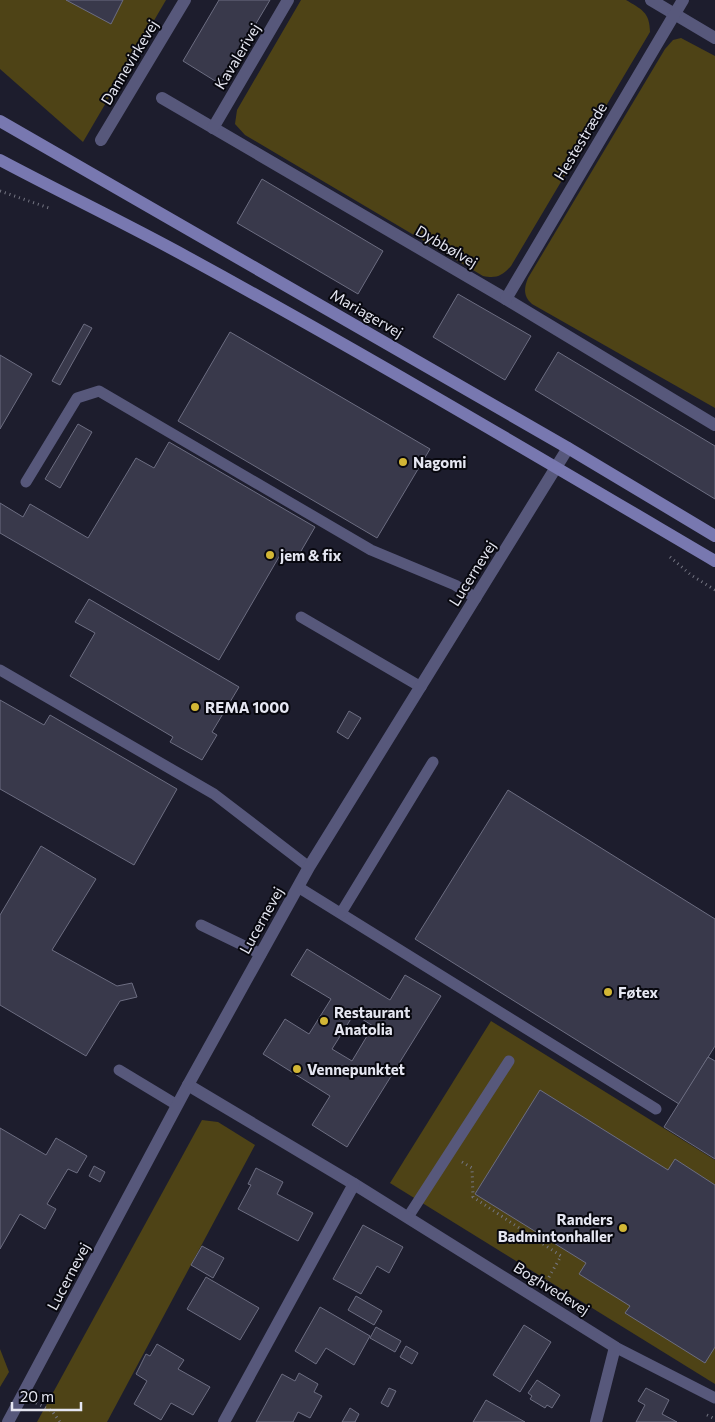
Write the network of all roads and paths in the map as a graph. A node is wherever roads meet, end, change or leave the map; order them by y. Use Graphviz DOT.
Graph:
graph roads {
  1 [pos="185,0"];
  2 [pos="288,0"];
  3 [pos="651,0"];
  4 [pos="683,0"];
  5 [pos="675,14"];
  6 [pos="715,38"];
  7 [pos="162,98"];
  8 [pos="0,121"];
  9 [pos="213,128"];
  10 [pos="101,140"];
  11 [pos="0,160"];
  12 [pos="506,299"];
  13 [pos="715,425"];
  14 [pos="568,448"];
  15 [pos="556,467"];
  16 [pos="26,482"];
  17 [pos="715,536"];
  18 [pos="715,561"];
  19 [pos="476,598"];
  20 [pos="301,617"];
  21 [pos="0,670"];
  22 [pos="421,687"];
  23 [pos="433,762"];
  24 [pos="309,867"];
  25 [pos="298,887"];
  26 [pos="341,913"];
  27 [pos="201,925"];
  28 [pos="261,954"];
  29 [pos="509,1061"];
  30 [pos="119,1070"];
  31 [pos="188,1085"];
  32 [pos="178,1105"];
  33 [pos="656,1110"];
  34 [pos="449,1153"];
  35 [pos="354,1184"];
  36 [pos="408,1218"];
  37 [pos="537,1298"];
  38 [pos="615,1346"];
  39 [pos="22,1396"];
  40 [pos="715,1398"];
  41 [pos="8,1422"];
  42 [pos="60,1422"];
  43 [pos="224,1422"];
  44 [pos="596,1422"];
  1 -- 10 [label="street, Dannevirkevej"];
  2 -- 9 [label="street, Kavalerivej"];
  3 -- 5 [label="street"];
  4 -- 5 [label="street, Hestestræde"];
  5 -- 6 [label="street"];
  5 -- 12 [label="street, Hestestræde"];
  7 -- 9 [label="street, Dybbølvej"];
  8 -- 14 [label="street, Mariagervej"];
  9 -- 12 [label="street, Dybbølvej"];
  11 -- 15 [label="street"];
  12 -- 13 [label="street, Dybbølvej"];
  14 -- 15 [label="street, Lucernevej"];
  14 -- 17 [label="street, Mariagervej"];
  15 -- 18 [label="street"];
  15 -- 19 [label="street, Lucernevej"];
  16 -- 19 [label="lane"];
  19 -- 22 [label="street, Lucernevej"];
  20 -- 22 [label="lane"];
  21 -- 24 [label="lane"];
  22 -- 24 [label="street, Lucernevej"];
  23 -- 26 [label="lane"];
  24 -- 25 [label="street, Lucernevej"];
  25 -- 26 [label="lane"];
  25 -- 28 [label="street, Lucernevej"];
  26 -- 33 [label="lane"];
  27 -- 28 [label="lane"];
  28 -- 31 [label="street, Lucernevej"];
  29 -- 34 [label="lane"];
  30 -- 32 [label="lane"];
  31 -- 32 [label="street, Lucernevej"];
  31 -- 35 [label="street, Boghvedevej"];
  32 -- 39 [label="street, Lucernevej"];
  34 -- 36 [label="lane"];
  34 -- 37 [label="path"];
  35 -- 36 [label="street, Boghvedevej"];
  35 -- 43 [label="street"];
  36 -- 37 [label="street, Boghvedevej"];
  37 -- 38 [label="street, Boghvedevej"];
  38 -- 40 [label="lane"];
  38 -- 44 [label="street"];
  39 -- 41 [label="street, Lucernevej"];
  39 -- 42 [label="path"];
}
